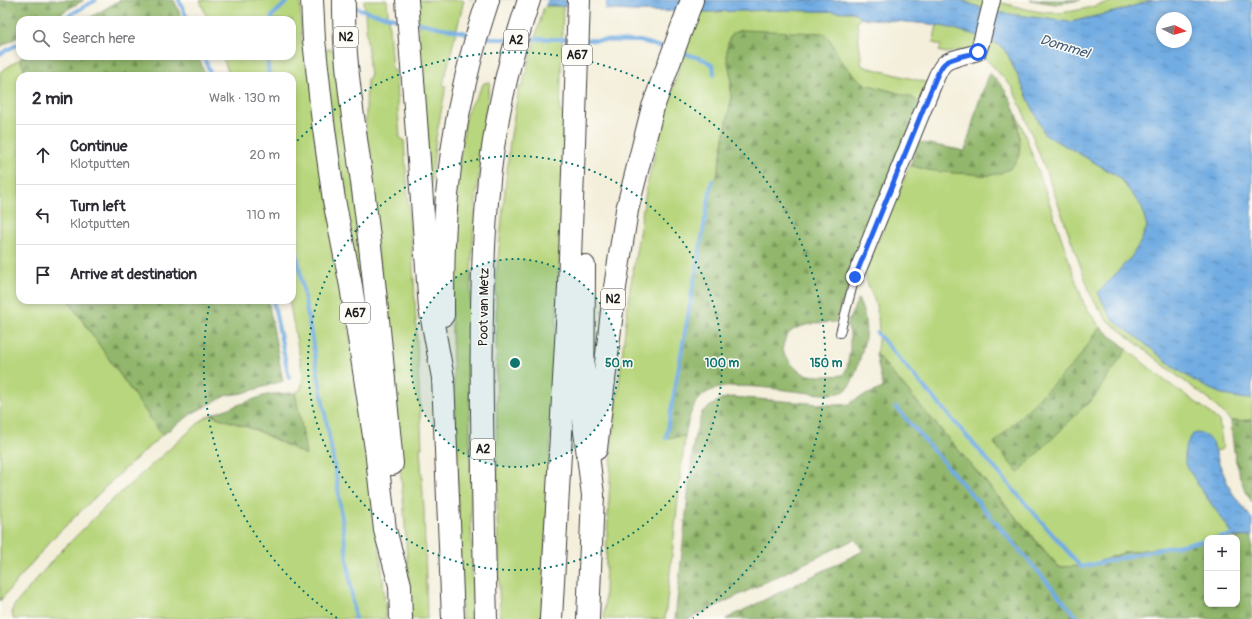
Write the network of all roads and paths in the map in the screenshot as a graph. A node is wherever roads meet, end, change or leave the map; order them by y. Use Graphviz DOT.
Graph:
graph roads {
  1 [pos="312,0"];
  2 [pos="344,0"];
  3 [pos="407,0"];
  4 [pos="488,0"];
  5 [pos="529,0"];
  6 [pos="579,0"];
  7 [pos="692,0"];
  8 [pos="992,1"];
  9 [pos="575,110"];
  10 [pos="855,277"];
  11 [pos="840,333"];
  12 [pos="443,378"];
  13 [pos="593,495"];
  14 [pos="400,585"];
  15 [pos="402,619"];
  16 [pos="453,619"];
  17 [pos="486,619"];
  18 [pos="551,619"];
  19 [pos="588,619"];
  1 -- 14 [label="highway, A67"];
  2 -- 14 [label="highway, N2"];
  3 -- 12 [label="highway"];
  4 -- 12 [label="highway"];
  5 -- 17 [label="highway, Poot van Metz / A2"];
  6 -- 9 [label="highway, A67"];
  7 -- 13 [label="highway, N2"];
  8 -- 10 [label="street"];
  9 -- 13 [label="highway, N2"];
  9 -- 18 [label="highway, A67"];
  10 -- 11 [label="lane"];
  12 -- 16 [label="highway"];
  13 -- 19 [label="highway, N2"];
  14 -- 15 [label="highway, N2"];
}
